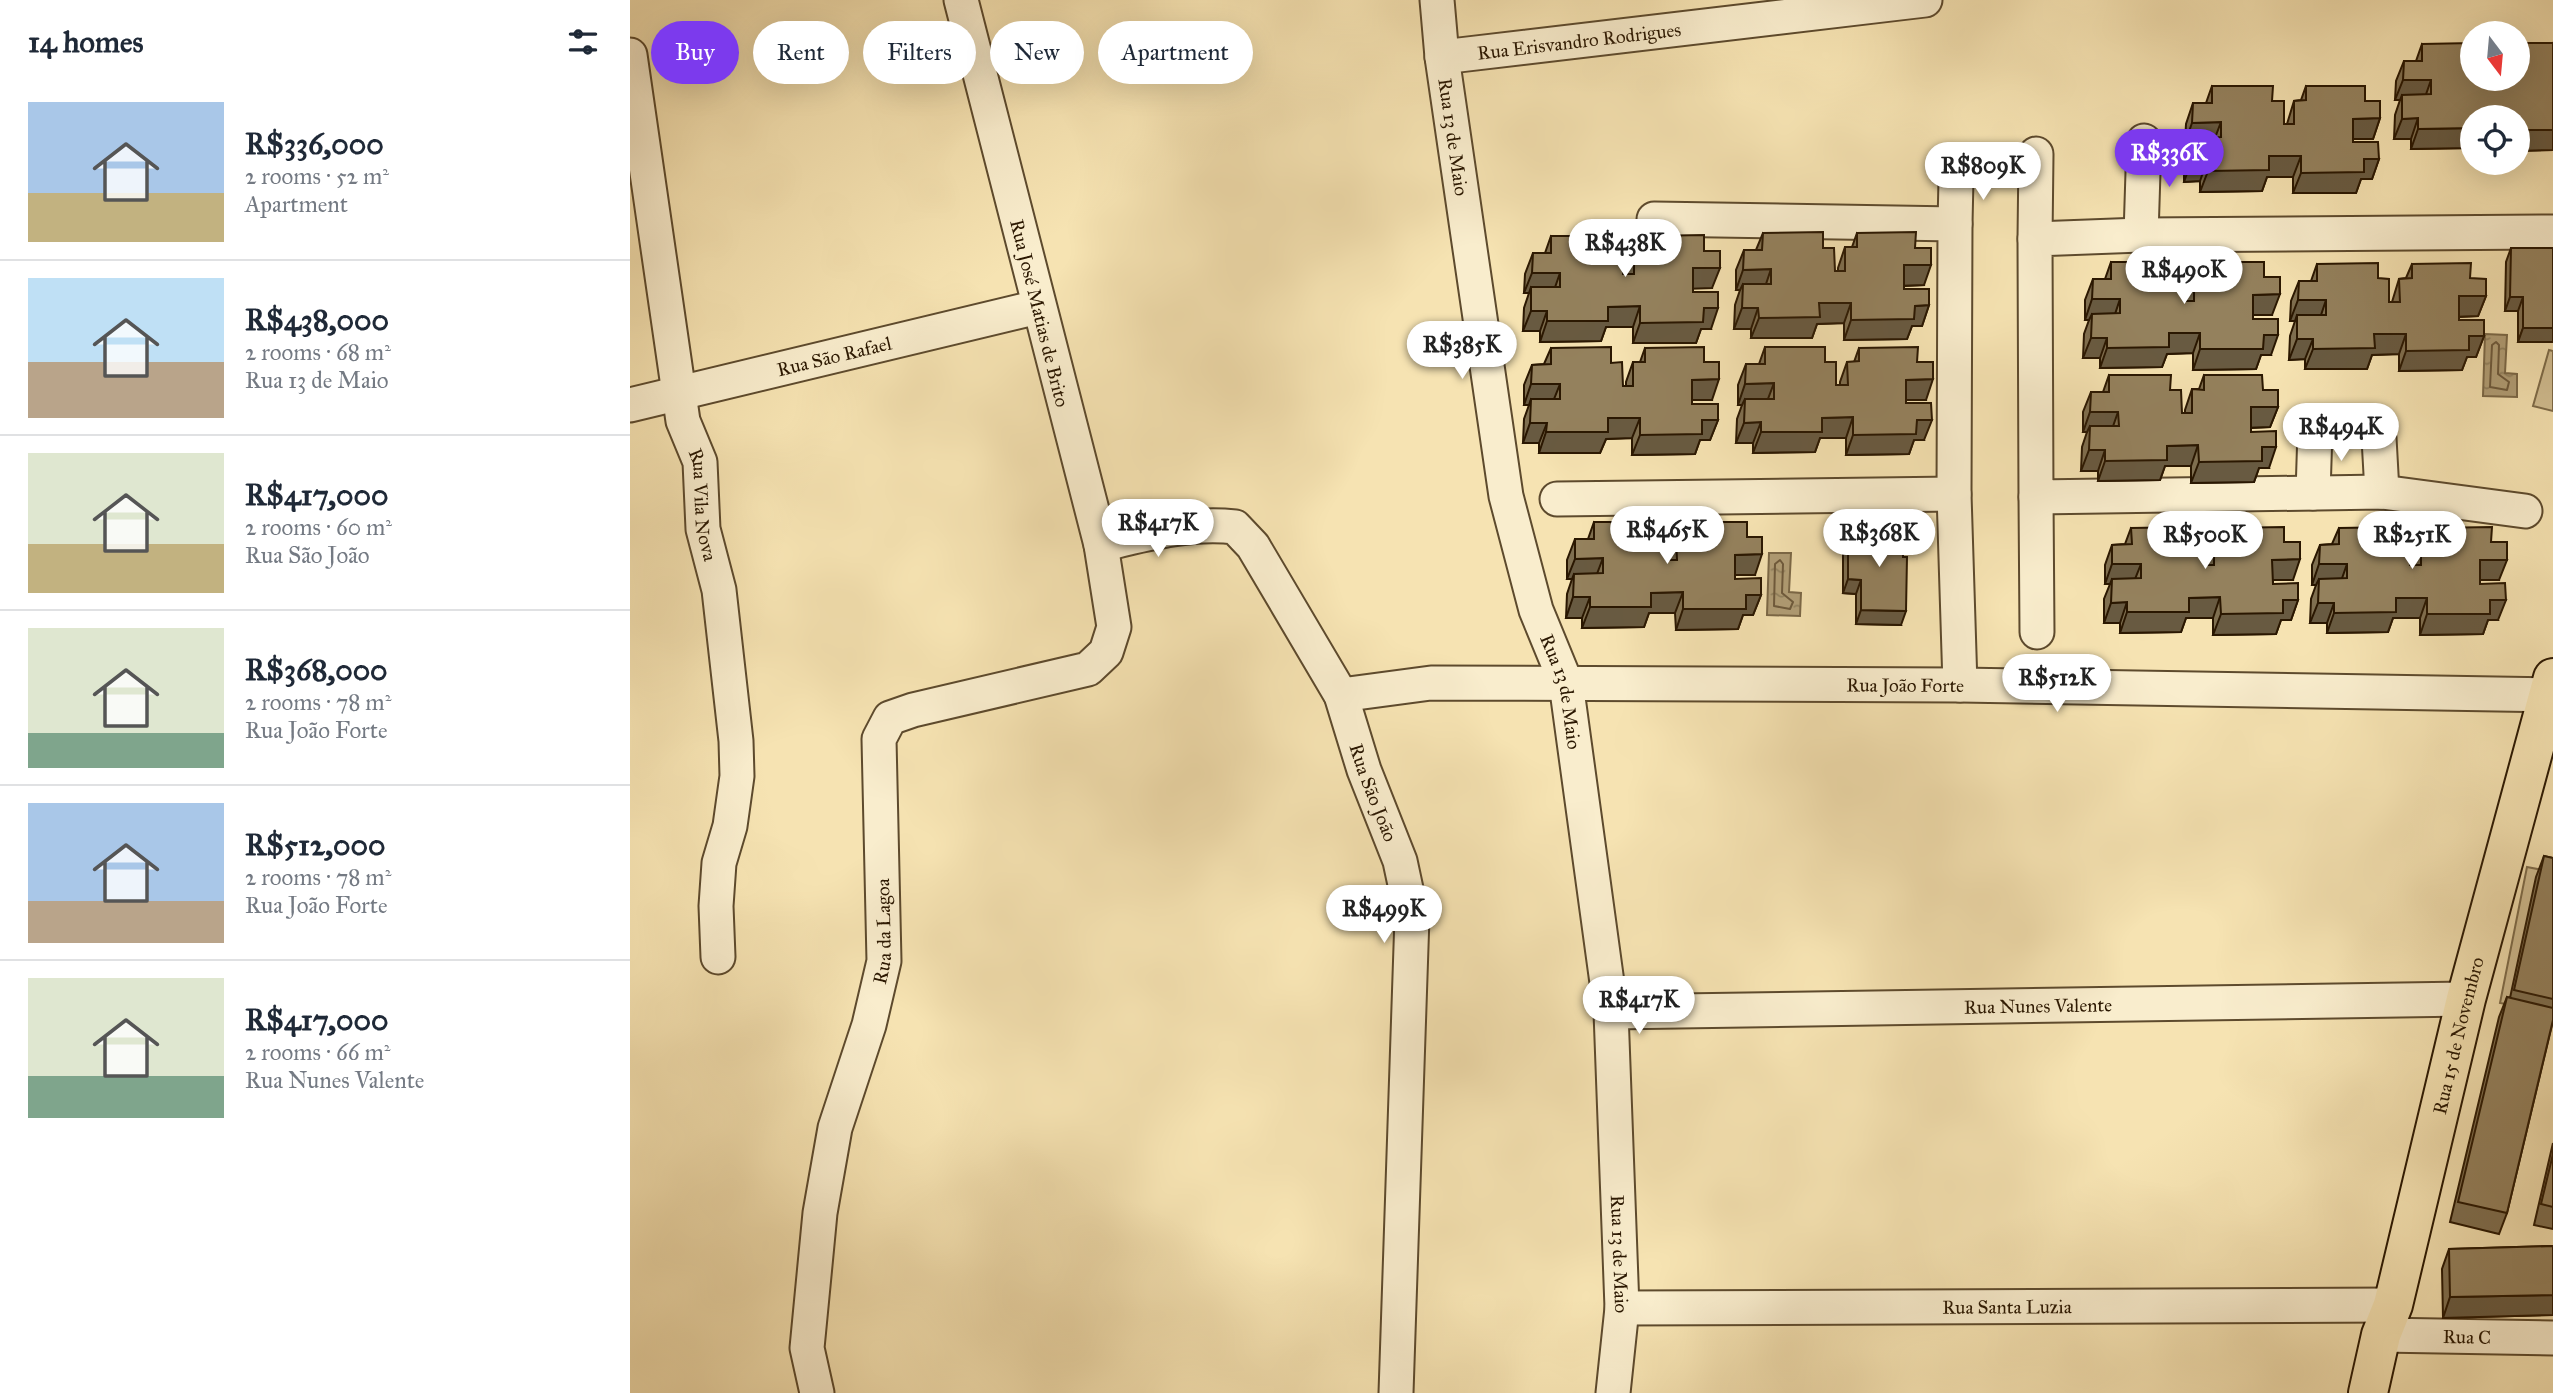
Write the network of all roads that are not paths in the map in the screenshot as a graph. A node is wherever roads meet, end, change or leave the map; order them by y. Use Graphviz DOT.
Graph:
graph roads {
  1 [pos="961,0"];
  2 [pos="1437,0"];
  3 [pos="1925,0"];
  4 [pos="1816,7"];
  5 [pos="630,55"];
  6 [pos="1442,57"];
  7 [pos="2144,141"];
  8 [pos="2036,154"];
  9 [pos="1956,178"];
  10 [pos="1654,219"];
  11 [pos="1955,224"];
  12 [pos="2553,232"];
  13 [pos="2141,235"];
  14 [pos="2035,239"];
  15 [pos="1038,307"];
  16 [pos="680,391"];
  17 [pos="630,405"];
  18 [pos="2315,431"];
  19 [pos="2379,438"];
  20 [pos="2382,492"];
  21 [pos="2313,493"];
  22 [pos="1954,494"];
  23 [pos="2036,497"];
  24 [pos="1557,499"];
  25 [pos="2525,511"];
  26 [pos="1101,545"];
  27 [pos="1114,627"];
  28 [pos="2037,632"];
  29 [pos="1566,683"];
  30 [pos="1960,685"];
  31 [pos="2552,689"];
  32 [pos="1341,695"];
  33 [pos="718,957"];
  34 [pos="2466,999"];
  35 [pos="1611,1012"];
  36 [pos="1622,1308"];
  37 [pos="2387,1320"];
  38 [pos="2553,1338"];
  39 [pos="817,1393"];
  40 [pos="1396,1393"];
  41 [pos="1614,1393"];
  42 [pos="2368,1393"];
  1 -- 15 [label="street, Rua José Matias de Brito"];
  2 -- 6 [label="street, Rua 13 de Maio"];
  3 -- 4 [label="street, Rua Erisvandro Rodrigues"];
  4 -- 6 [label="street, Rua Erisvandro Rodrigues"];
  5 -- 16 [label="street, Rua Vila Nova"];
  6 -- 29 [label="street, Rua 13 de Maio"];
  7 -- 13 [label="street"];
  8 -- 14 [label="street"];
  9 -- 11 [label="street"];
  10 -- 11 [label="street"];
  11 -- 22 [label="street"];
  12 -- 13 [label="street"];
  13 -- 14 [label="street"];
  14 -- 23 [label="street"];
  15 -- 16 [label="street, Rua São Rafael"];
  15 -- 26 [label="street, Rua José Matias de Brito"];
  16 -- 17 [label="street, Rua São Rafael"];
  16 -- 33 [label="street, Rua Vila Nova"];
  18 -- 21 [label="street"];
  19 -- 20 [label="street"];
  20 -- 21 [label="street"];
  20 -- 25 [label="street"];
  21 -- 23 [label="street"];
  22 -- 24 [label="street"];
  22 -- 30 [label="street"];
  23 -- 28 [label="street"];
  26 -- 27 [label="street, Rua José Matias de Brito"];
  26 -- 32 [label="street, Rua São João"];
  27 -- 39 [label="street, Rua da Lagoa"];
  29 -- 30 [label="street, Rua João Forte"];
  29 -- 32 [label="street, Rua João Forte"];
  29 -- 35 [label="street, Rua 13 de Maio"];
  30 -- 31 [label="street, Rua João Forte"];
  31 -- 34 [label="main road, Rua 15 de Novembro"];
  32 -- 40 [label="street, Rua São João"];
  34 -- 35 [label="street, Rua Nunes Valente"];
  34 -- 37 [label="main road, Rua 15 de Novembro"];
  35 -- 36 [label="street, Rua 13 de Maio"];
  36 -- 37 [label="street, Rua Santa Luzia"];
  36 -- 41 [label="street, Rua 13 de Maio"];
  37 -- 38 [label="street, Rua C"];
  37 -- 42 [label="main road, Rua 15 de Novembro"];
}
